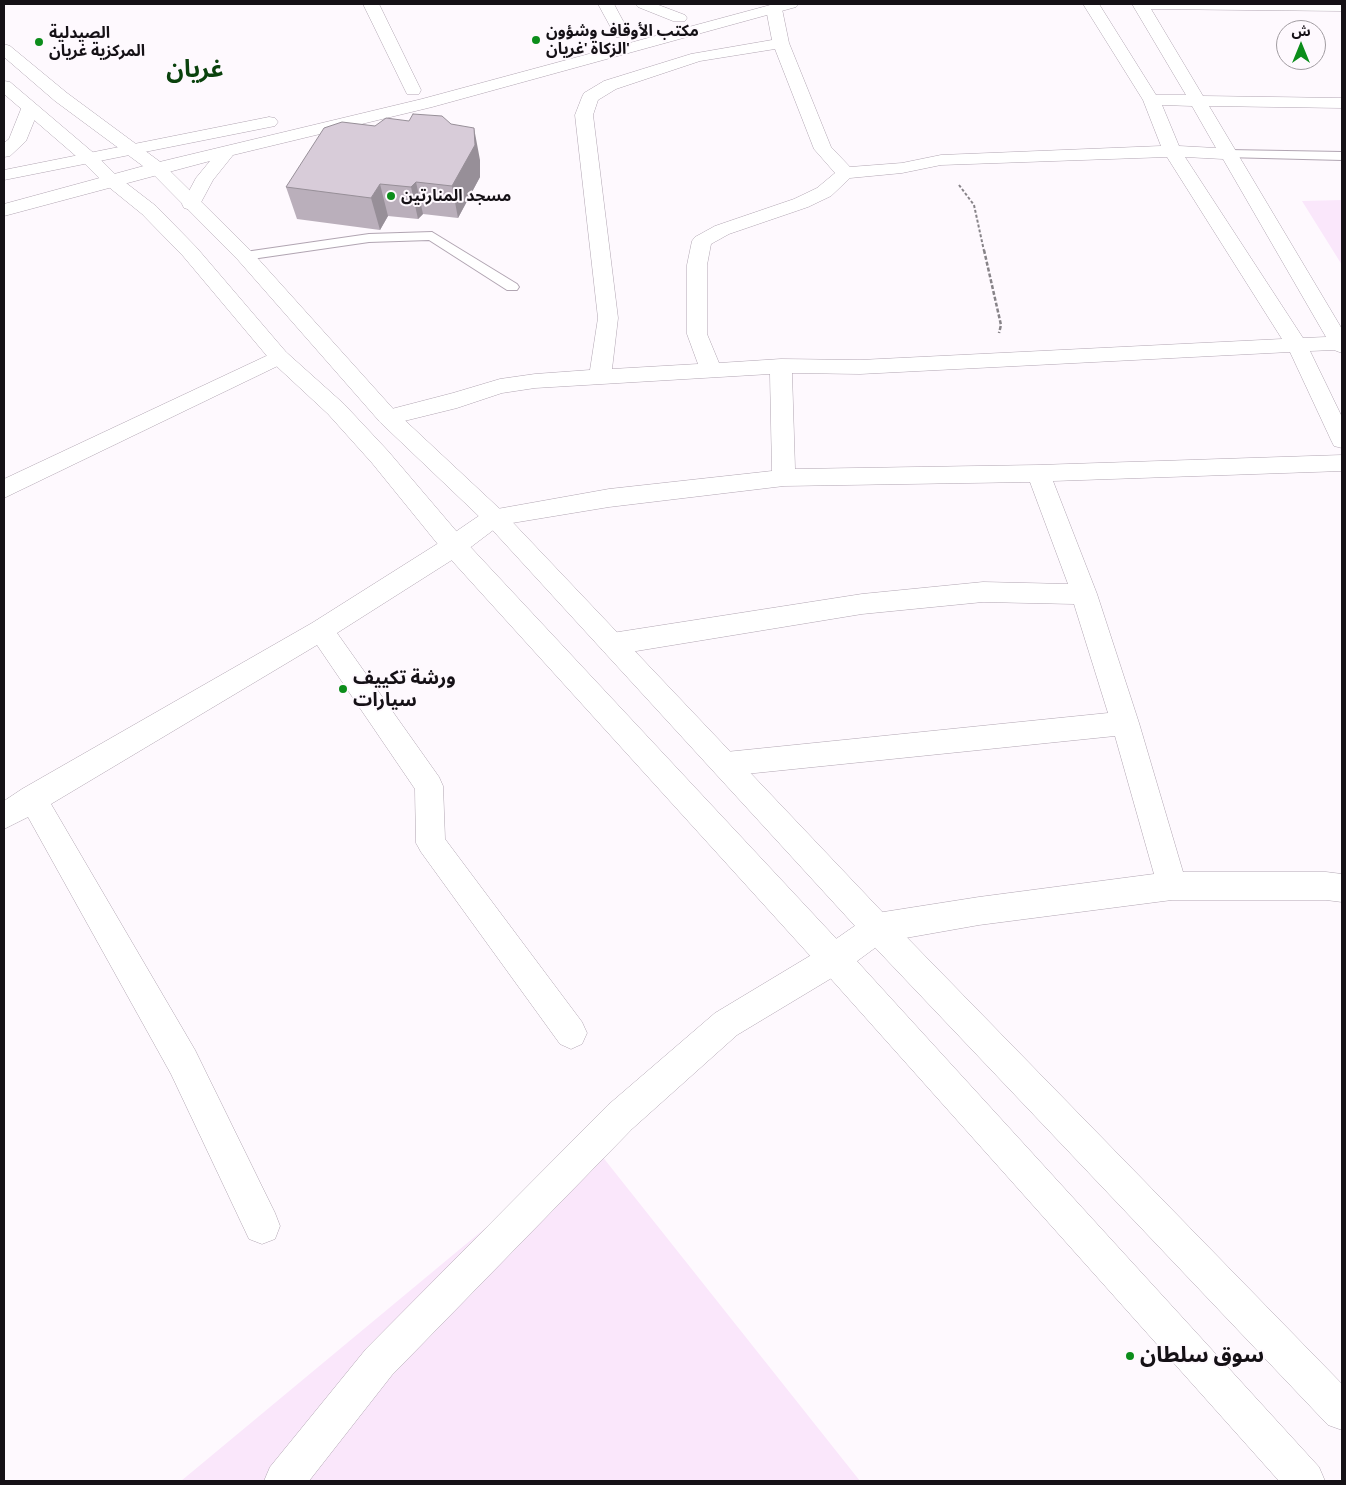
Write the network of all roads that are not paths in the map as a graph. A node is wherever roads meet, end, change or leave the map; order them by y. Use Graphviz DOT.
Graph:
graph roads {
  1 [pos="371,4"];
  2 [pos="606,4"];
  3 [pos="643,4"];
  4 [pos="791,4"];
  5 [pos="1091,4"];
  6 [pos="1141,4"];
  7 [pos="1342,6"];
  8 [pos="774,9"];
  9 [pos="622,34"];
  10 [pos="781,43"];
  11 [pos="4,49"];
  12 [pos="4,86"];
  13 [pos="412,90"];
  14 [pos="377,98"];
  15 [pos="1151,100"];
  16 [pos="1197,100"];
  17 [pos="1342,103"];
  18 [pos="30,109"];
  19 [pos="288,118"];
  20 [pos="135,150"];
  21 [pos="227,151"];
  22 [pos="1172,151"];
  23 [pos="4,152"];
  24 [pos="1228,154"];
  25 [pos="1342,156"];
  26 [pos="90,159"];
  27 [pos="157,168"];
  28 [pos="845,173"];
  29 [pos="4,175"];
  30 [pos="112,180"];
  31 [pos="191,204"];
  32 [pos="4,210"];
  33 [pos="245,256"];
  34 [pos="512,286"];
  35 [pos="1296,344"];
  36 [pos="1341,344"];
  37 [pos="279,357"];
  38 [pos="781,366"];
  39 [pos="711,370"];
  40 [pos="600,376"];
  41 [pos="366,393"];
  42 [pos="336,409"];
  43 [pos="388,417"];
  44 [pos="1342,440"];
  45 [pos="1342,463"];
  46 [pos="1038,473"];
  47 [pos="784,478"];
  48 [pos="4,489"];
  49 [pos="494,517"];
  50 [pos="454,546"];
  51 [pos="1084,594"];
  52 [pos="321,630"];
  53 [pos="612,644"];
  54 [pos="1125,722"];
  55 [pos="726,764"];
  56 [pos="32,798"];
  57 [pos="4,816"];
  58 [pos="1172,886"];
  59 [pos="1342,888"];
  60 [pos="877,928"];
  61 [pos="834,959"];
  62 [pos="571,1033"];
  63 [pos="262,1226"];
  64 [pos="1342,1410"];
  65 [pos="284,1481"];
  66 [pos="1305,1481"];
  1 -- 13 [label="street"];
  2 -- 9 [label="street"];
  3 -- 9 [label="street"];
  4 -- 8 [label="street"];
  5 -- 15 [label="street"];
  6 -- 7 [label="street"];
  6 -- 16 [label="street"];
  8 -- 10 [label="street"];
  8 -- 21 [label="street"];
  9 -- 13 [label="street"];
  10 -- 28 [label="street"];
  10 -- 40 [label="street"];
  11 -- 20 [label="street"];
  12 -- 18 [label="street"];
  13 -- 14 [label="street"];
  15 -- 16 [label="street"];
  15 -- 22 [label="street"];
  16 -- 17 [label="street"];
  16 -- 24 [label="street"];
  18 -- 23 [label="street"];
  18 -- 26 [label="street"];
  19 -- 20 [label="street"];
  20 -- 26 [label="street"];
  20 -- 27 [label="street"];
  21 -- 27 [label="street"];
  21 -- 31 [label="street"];
  22 -- 24 [label="street"];
  22 -- 28 [label="street"];
  22 -- 35 [label="street"];
  24 -- 25 [label="lane"];
  24 -- 36 [label="street"];
  26 -- 29 [label="street"];
  26 -- 30 [label="street"];
  27 -- 30 [label="street"];
  27 -- 31 [label="street"];
  28 -- 39 [label="street"];
  30 -- 32 [label="street"];
  30 -- 37 [label="street"];
  31 -- 33 [label="street"];
  33 -- 34 [label="lane"];
  33 -- 41 [label="street"];
  35 -- 36 [label="street"];
  35 -- 38 [label="street"];
  35 -- 44 [label="street"];
  37 -- 42 [label="street"];
  37 -- 48 [label="street"];
  38 -- 39 [label="street"];
  38 -- 47 [label="street"];
  39 -- 40 [label="street"];
  40 -- 43 [label="street"];
  41 -- 42 [label="street"];
  41 -- 43 [label="street"];
  42 -- 50 [label="street"];
  43 -- 49 [label="street"];
  45 -- 46 [label="street"];
  46 -- 47 [label="street"];
  46 -- 51 [label="street"];
  47 -- 49 [label="street"];
  49 -- 50 [label="street"];
  49 -- 53 [label="street"];
  50 -- 52 [label="street"];
  50 -- 61 [label="street"];
  51 -- 53 [label="street"];
  51 -- 54 [label="street"];
  52 -- 56 [label="street"];
  52 -- 62 [label="street"];
  53 -- 55 [label="street"];
  54 -- 55 [label="street"];
  54 -- 58 [label="street"];
  55 -- 60 [label="street"];
  56 -- 57 [label="street"];
  56 -- 63 [label="street"];
  58 -- 59 [label="street"];
  58 -- 60 [label="street"];
  60 -- 61 [label="street"];
  60 -- 64 [label="street"];
  61 -- 65 [label="street"];
  61 -- 66 [label="street"];
}
